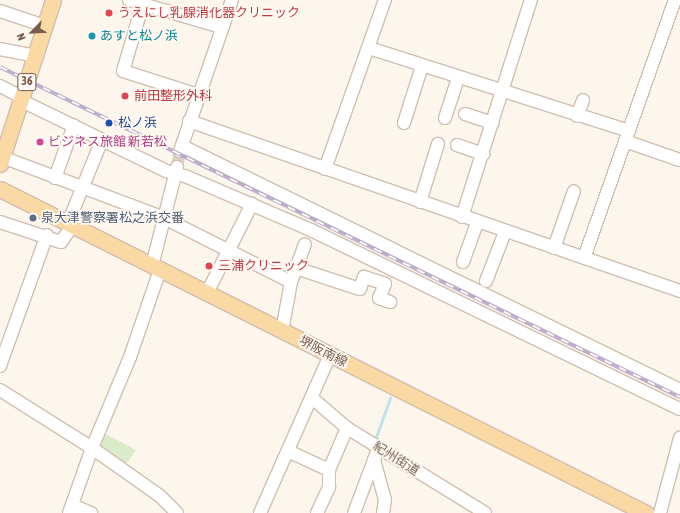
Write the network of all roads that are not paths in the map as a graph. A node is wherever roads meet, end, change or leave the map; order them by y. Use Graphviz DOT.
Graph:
graph roads {
  1 [pos="53,0"];
  2 [pos="129,0"];
  3 [pos="232,0"];
  4 [pos="385,0"];
  5 [pos="531,0"];
  6 [pos="675,0"];
  7 [pos="143,2"];
  8 [pos="0,11"];
  9 [pos="45,26"];
  10 [pos="222,27"];
  11 [pos="369,48"];
  12 [pos="0,49"];
  13 [pos="36,56"];
  14 [pos="422,66"];
  15 [pos="458,78"];
  16 [pos="0,86"];
  17 [pos="503,91"];
  18 [pos="198,95"];
  19 [pos="21,99"];
  20 [pos="583,100"];
  21 [pos="465,114"];
  22 [pos="577,116"];
  23 [pos="445,118"];
  24 [pos="189,121"];
  25 [pos="404,123"];
  26 [pos="493,123"];
  27 [pos="74,125"];
  28 [pos="627,136"];
  29 [pos="102,140"];
  30 [pos="438,144"];
  31 [pos="457,145"];
  32 [pos="483,154"];
  33 [pos="1,160"];
  34 [pos="680,160"];
  35 [pos="325,169"];
  36 [pos="176,170"];
  37 [pos="55,178"];
  38 [pos="0,189"];
  39 [pos="82,189"];
  40 [pos="574,191"];
  41 [pos="420,202"];
  42 [pos="252,204"];
  43 [pos="316,212"];
  44 [pos="164,218"];
  45 [pos="462,218"];
  46 [pos="0,222"];
  47 [pos="477,223"];
  48 [pos="72,226"];
  49 [pos="308,229"];
  50 [pos="505,232"];
  51 [pos="47,236"];
  52 [pos="305,244"];
  53 [pos="554,248"];
  54 [pos="229,251"];
  55 [pos="584,258"];
  56 [pos="463,262"];
  57 [pos="156,268"];
  58 [pos="296,268"];
  59 [pos="486,280"];
  60 [pos="292,282"];
  61 [pos="680,291"];
  62 [pos="207,293"];
  63 [pos="390,302"];
  64 [pos="282,331"];
  65 [pos="330,355"];
  66 [pos="0,366"];
  67 [pos="0,390"];
  68 [pos="680,390"];
  69 [pos="312,398"];
  70 [pos="680,409"];
  71 [pos="347,428"];
  72 [pos="680,438"];
  73 [pos="92,448"];
  74 [pos="378,448"];
  75 [pos="288,451"];
  76 [pos="374,460"];
  77 [pos="329,470"];
  78 [pos="70,509"];
  79 [pos="91,513"];
  80 [pos="177,513"];
  81 [pos="260,513"];
  82 [pos="317,513"];
  83 [pos="354,513"];
  84 [pos="383,513"];
  85 [pos="485,513"];
  86 [pos="646,513"];
  87 [pos="660,513"];
  1 -- 9 [label="main road, 36"];
  2 -- 7 [label="street"];
  3 -- 10 [label="street"];
  4 -- 11 [label="street"];
  5 -- 17 [label="street"];
  6 -- 28 [label="street"];
  7 -- 10 [label="street"];
  7 -- 18 [label="street"];
  8 -- 9 [label="street"];
  9 -- 13 [label="main road, 36"];
  10 -- 18 [label="street"];
  11 -- 14 [label="street"];
  11 -- 35 [label="street"];
  12 -- 13 [label="street"];
  13 -- 19 [label="main road, 36"];
  14 -- 15 [label="street"];
  14 -- 25 [label="street"];
  15 -- 17 [label="street"];
  15 -- 23 [label="street"];
  16 -- 19 [label="street"];
  17 -- 22 [label="street"];
  17 -- 26 [label="street"];
  18 -- 24 [label="street"];
  19 -- 27 [label="street"];
  19 -- 33 [label="main road, 36"];
  20 -- 22 [label="street"];
  21 -- 26 [label="street"];
  22 -- 28 [label="street"];
  24 -- 35 [label="street"];
  24 -- 43 [label="street"];
  26 -- 32 [label="street"];
  27 -- 29 [label="street"];
  27 -- 37 [label="street"];
  28 -- 34 [label="street"];
  28 -- 55 [label="street"];
  29 -- 36 [label="street"];
  29 -- 39 [label="street"];
  30 -- 41 [label="street"];
  31 -- 32 [label="street"];
  32 -- 45 [label="street"];
  33 -- 37 [label="street"];
  35 -- 41 [label="street"];
  36 -- 42 [label="street"];
  36 -- 44 [label="street"];
  37 -- 39 [label="street"];
  38 -- 48 [label="main road, 堺阪南線"];
  39 -- 44 [label="street"];
  39 -- 48 [label="street"];
  40 -- 53 [label="street"];
  41 -- 45 [label="street"];
  42 -- 49 [label="street"];
  42 -- 54 [label="street"];
  43 -- 49 [label="street"];
  43 -- 68 [label="street"];
  44 -- 54 [label="street"];
  44 -- 57 [label="street"];
  45 -- 47 [label="street"];
  46 -- 51 [label="street"];
  47 -- 50 [label="street"];
  47 -- 56 [label="street"];
  48 -- 51 [label="street"];
  48 -- 57 [label="main road, 堺阪南線"];
  49 -- 70 [label="street"];
  50 -- 53 [label="street"];
  50 -- 59 [label="street"];
  51 -- 66 [label="street"];
  52 -- 58 [label="street"];
  53 -- 55 [label="street"];
  54 -- 60 [label="street"];
  54 -- 62 [label="street"];
  55 -- 61 [label="street"];
  57 -- 62 [label="main road, 堺阪南線"];
  57 -- 73 [label="street"];
  58 -- 60 [label="street"];
  58 -- 63 [label="street"];
  60 -- 64 [label="street"];
  62 -- 64 [label="main road, 堺阪南線"];
  64 -- 65 [label="main road, 堺阪南線"];
  65 -- 69 [label="street"];
  65 -- 86 [label="main road, 堺阪南線"];
  67 -- 73 [label="street"];
  69 -- 71 [label="street, 紀州街道"];
  69 -- 75 [label="street"];
  71 -- 74 [label="street, 紀州街道"];
  71 -- 77 [label="street"];
  72 -- 87 [label="street"];
  73 -- 78 [label="street"];
  73 -- 80 [label="street"];
  74 -- 76 [label="street"];
  74 -- 85 [label="street, 紀州街道"];
  75 -- 77 [label="street"];
  75 -- 81 [label="street"];
  76 -- 83 [label="street"];
  76 -- 84 [label="street"];
  77 -- 82 [label="street"];
  78 -- 79 [label="street"];
}
